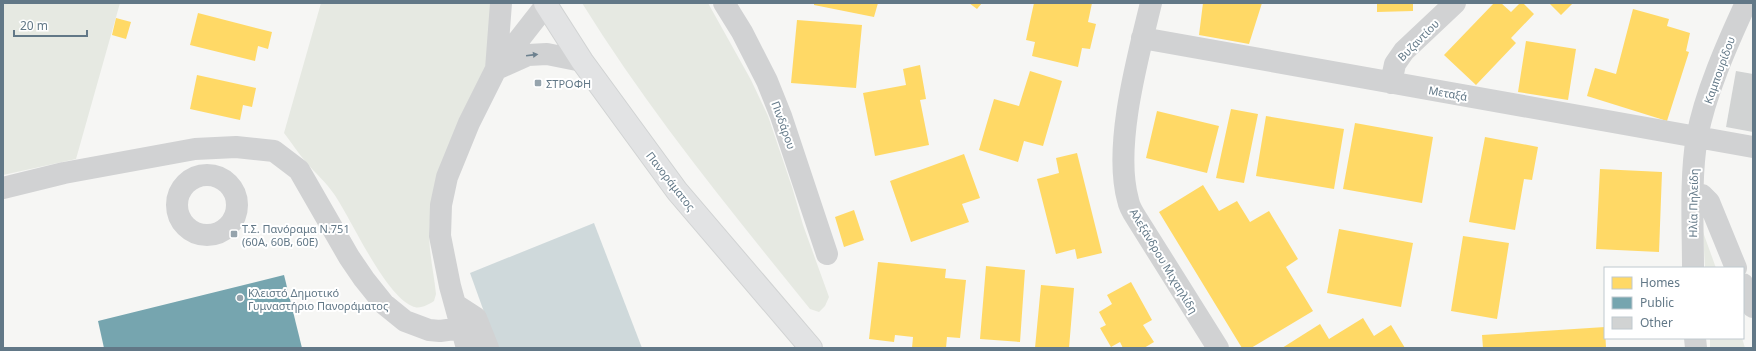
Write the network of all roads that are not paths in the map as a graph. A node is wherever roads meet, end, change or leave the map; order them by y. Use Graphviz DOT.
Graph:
graph roads {
  1 [pos="501,3"];
  2 [pos="1151,3"];
  3 [pos="1455,3"];
  4 [pos="1746,3"];
  5 [pos="545,4"];
  6 [pos="725,4"];
  7 [pos="1142,38"];
  8 [pos="582,61"];
  9 [pos="496,69"];
  10 [pos="1391,82"];
  11 [pos="1697,138"];
  12 [pos="222,147"];
  13 [pos="1753,147"];
  14 [pos="217,177"];
  15 [pos="3,188"];
  16 [pos="1694,194"];
  17 [pos="827,254"];
  18 [pos="1692,267"];
  19 [pos="1736,267"];
  20 [pos="1744,286"];
  21 [pos="456,305"];
  22 [pos="1753,307"];
  23 [pos="465,338"];
  24 [pos="488,348"];
  25 [pos="811,348"];
  26 [pos="1218,348"];
  1 -- 9 [label="street"];
  2 -- 7 [label="street, Aλεξάνδρου Mιχαηλίδη"];
  3 -- 10 [label="street, Βυζαντίου"];
  4 -- 11 [label="street, Καμπουρίδου"];
  5 -- 8 [label="main road, Πανοράματος"];
  5 -- 9 [label="street"];
  6 -- 17 [label="street, Πινδάρου"];
  7 -- 10 [label="street, Μεταξά"];
  7 -- 26 [label="street, Aλεξάνδρου Mιχαηλίδη"];
  9 -- 8 [label="street, one-way"];
  8 -- 25 [label="main road, Πανοράματος"];
  9 -- 21 [label="street"];
  10 -- 11 [label="street, Μεταξά"];
  11 -- 13 [label="street, Μεταξά"];
  11 -- 16 [label="street, Ηλία Πηλείδη"];
  12 -- 14 [label="street"];
  12 -- 15 [label="street"];
  12 -- 23 [label="street"];
  16 -- 18 [label="street, Ηλία Πηλείδη"];
  16 -- 19 [label="street"];
  20 -- 22 [label="street"];
  21 -- 23 [label="street"];
  21 -- 24 [label="street"];
}
